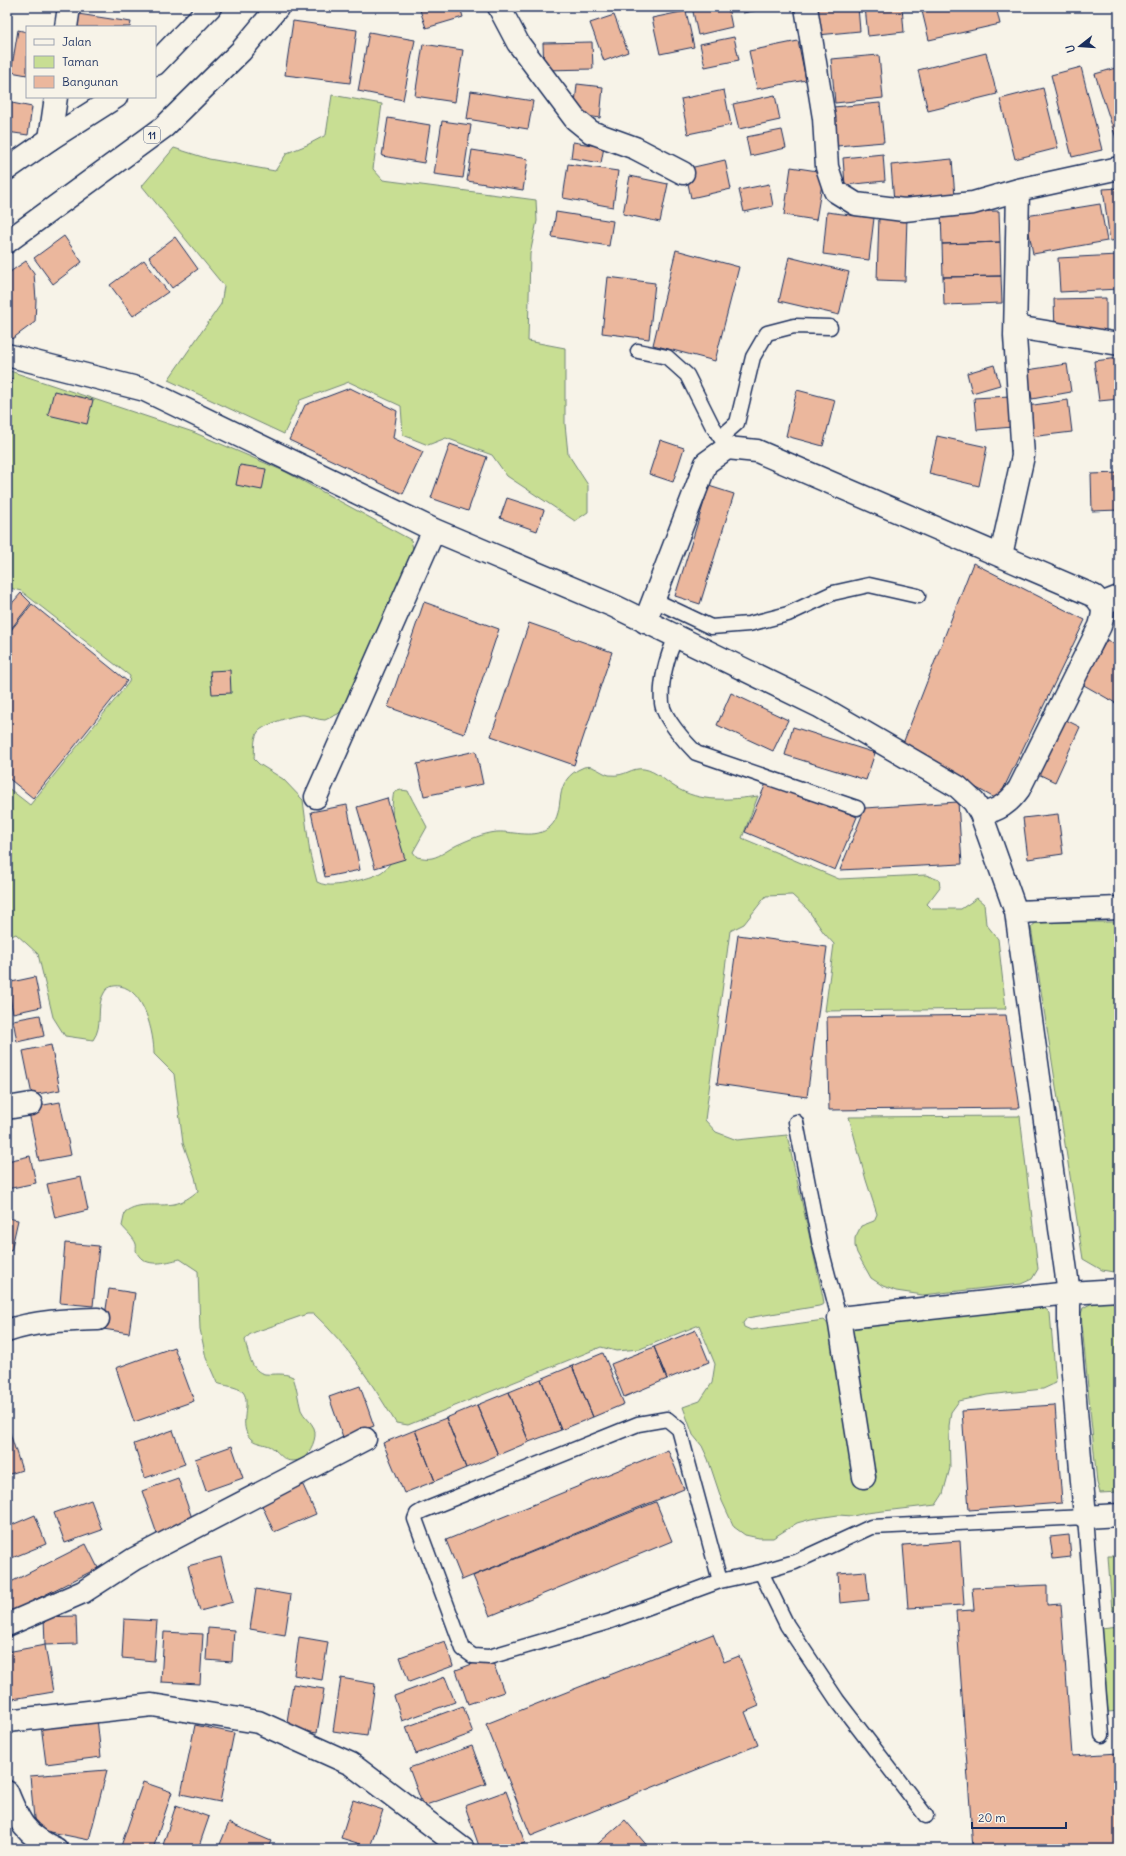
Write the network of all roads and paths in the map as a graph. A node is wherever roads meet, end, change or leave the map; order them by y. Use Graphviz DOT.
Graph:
graph roads {
  1 [pos="69,7"];
  2 [pos="210,7"];
  3 [pos="278,7"];
  4 [pos="499,7"];
  5 [pos="806,7"];
  6 [pos="66,26"];
  7 [pos="156,63"];
  8 [pos="56,98"];
  9 [pos="114,98"];
  10 [pos="50,139"];
  11 [pos="1119,168"];
  12 [pos="7,169"];
  13 [pos="683,173"];
  14 [pos="1018,190"];
  15 [pos="7,242"];
  16 [pos="830,327"];
  17 [pos="1016,327"];
  18 [pos="1119,344"];
  19 [pos="638,351"];
  20 [pos="7,355"];
  21 [pos="724,443"];
  22 [pos="434,530"];
  23 [pos="1001,555"];
  24 [pos="918,596"];
  25 [pos="654,600"];
  26 [pos="1110,600"];
  27 [pos="645,622"];
  28 [pos="676,637"];
  29 [pos="316,797"];
  30 [pos="857,808"];
  31 [pos="981,814"];
  32 [pos="1119,908"];
  33 [pos="1016,912"];
  34 [pos="31,1104"];
  35 [pos="7,1108"];
  36 [pos="796,1122"];
  37 [pos="1119,1290"];
  38 [pos="1069,1293"];
  39 [pos="839,1318"];
  40 [pos="98,1319"];
  41 [pos="7,1331"];
  42 [pos="365,1439"];
  43 [pos="864,1477"];
  44 [pos="1119,1515"];
  45 [pos="1085,1517"];
  46 [pos="762,1572"];
  47 [pos="720,1581"];
  48 [pos="7,1625"];
  49 [pos="7,1721"];
  50 [pos="1102,1735"];
  51 [pos="7,1792"];
  52 [pos="926,1816"];
  53 [pos="54,1849"];
  54 [pos="463,1849"];
  1 -- 6 [label="main road"];
  2 -- 7 [label="main road"];
  3 -- 15 [label="main road, 11"];
  4 -- 13 [label="main road"];
  5 -- 14 [label="main road"];
  8 -- 10 [label="main road"];
  9 -- 10 [label="main road"];
  10 -- 12 [label="main road"];
  11 -- 14 [label="main road"];
  14 -- 17 [label="main road"];
  16 -- 21 [label="lane"];
  17 -- 18 [label="main road"];
  17 -- 23 [label="main road"];
  19 -- 21 [label="lane"];
  20 -- 22 [label="main road"];
  21 -- 23 [label="main road"];
  21 -- 25 [label="main road"];
  22 -- 27 [label="main road"];
  22 -- 29 [label="main road"];
  23 -- 26 [label="main road"];
  24 -- 25 [label="lane"];
  25 -- 27 [label="main road"];
  26 -- 31 [label="main road"];
  27 -- 28 [label="main road"];
  28 -- 30 [label="lane"];
  28 -- 31 [label="main road"];
  31 -- 33 [label="main road"];
  32 -- 33 [label="main road"];
  33 -- 38 [label="main road"];
  34 -- 35 [label="main road"];
  36 -- 39 [label="lane"];
  37 -- 38 [label="main road"];
  38 -- 39 [label="main road"];
  38 -- 45 [label="main road"];
  39 -- 43 [label="main road"];
  40 -- 41 [label="main road"];
  42 -- 48 [label="main road"];
  44 -- 45 [label="main road"];
  45 -- 46 [label="lane"];
  45 -- 50 [label="lane"];
  46 -- 47 [label="lane"];
  46 -- 52 [label="lane"];
  47 -- 47 [label="lane"];
  49 -- 54 [label="main road"];
  51 -- 53 [label="main road"];
}
